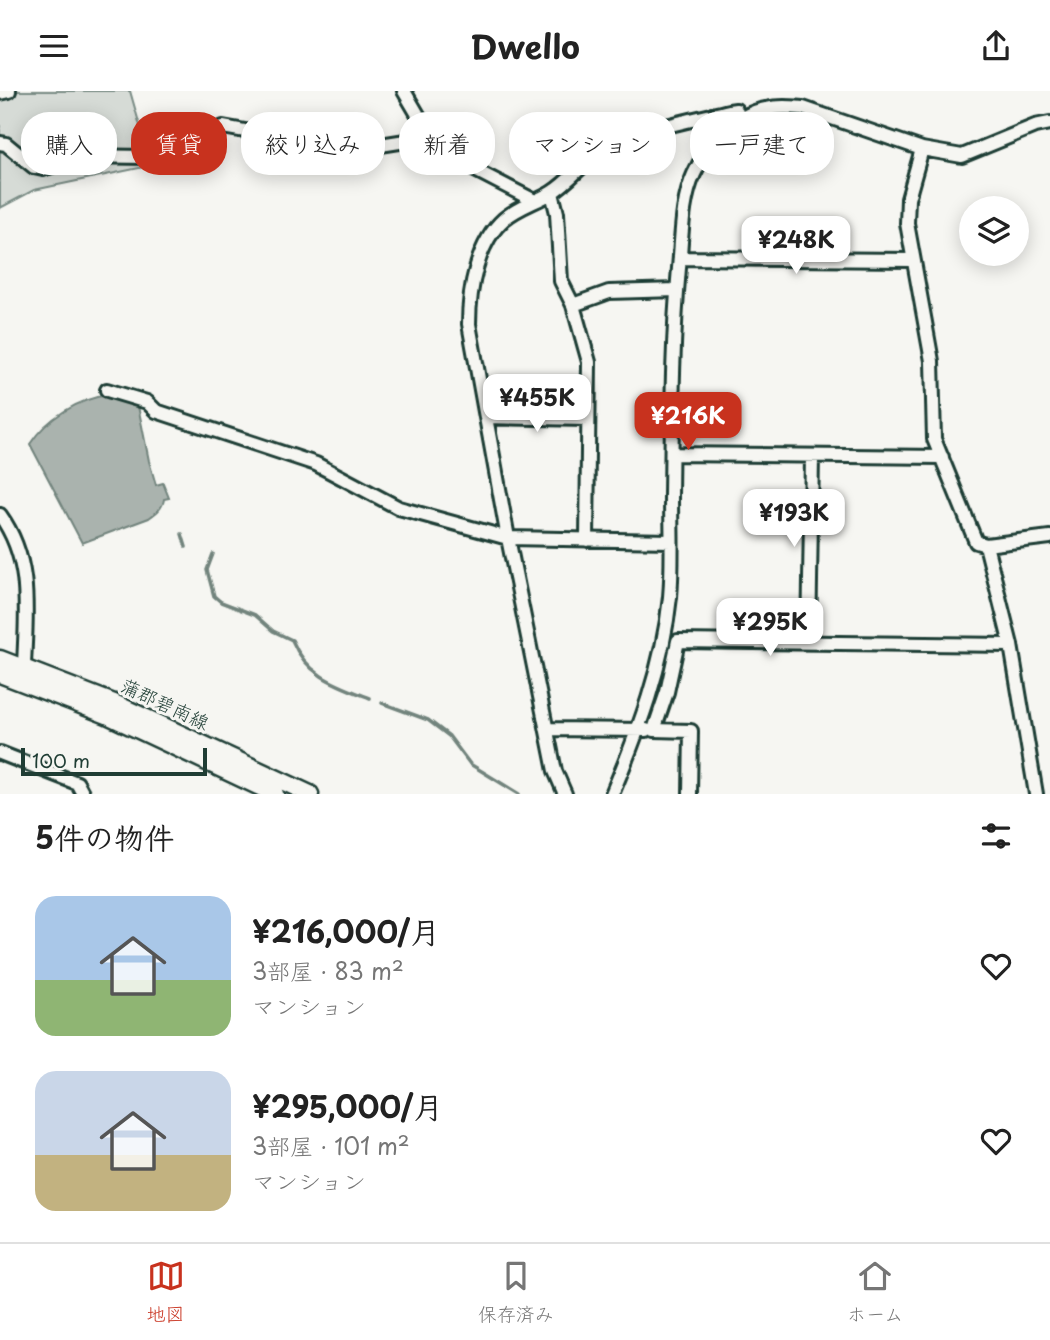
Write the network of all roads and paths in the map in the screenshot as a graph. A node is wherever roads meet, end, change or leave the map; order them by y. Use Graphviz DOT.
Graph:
graph roads {
  1 [pos="9,91"];
  2 [pos="404,91"];
  3 [pos="0,93"];
  4 [pos="416,112"];
  5 [pos="757,112"];
  6 [pos="815,112"];
  7 [pos="834,119"];
  8 [pos="690,122"];
  9 [pos="1050,123"];
  10 [pos="0,143"];
  11 [pos="399,143"];
  12 [pos="922,149"];
  13 [pos="485,175"];
  14 [pos="693,175"];
  15 [pos="552,193"];
  16 [pos="535,201"];
  17 [pos="680,258"];
  18 [pos="913,260"];
  19 [pos="677,290"];
  20 [pos="573,305"];
  21 [pos="107,390"];
  22 [pos="485,417"];
  23 [pos="588,419"];
  24 [pos="672,454"];
  25 [pos="812,456"];
  26 [pos="942,457"];
  27 [pos="0,515"];
  28 [pos="1050,537"];
  29 [pos="508,538"];
  30 [pos="587,540"];
  31 [pos="671,541"];
  32 [pos="986,545"];
  33 [pos="809,642"];
  34 [pos="1011,645"];
  35 [pos="0,659"];
  36 [pos="24,666"];
  37 [pos="0,674"];
  38 [pos="547,729"];
  39 [pos="639,730"];
  40 [pos="654,730"];
  41 [pos="0,753"];
  42 [pos="83,794"];
  43 [pos="275,794"];
  44 [pos="310,794"];
  45 [pos="565,794"];
  46 [pos="612,794"];
  47 [pos="691,794"];
  48 [pos="1036,794"];
  1 -- 3 [label="street"];
  2 -- 4 [label="street"];
  5 -- 6 [label="street"];
  7 -- 12 [label="street"];
  8 -- 15 [label="street"];
  9 -- 12 [label="street"];
  10 -- 11 [label="street"];
  12 -- 18 [label="street"];
  13 -- 16 [label="street"];
  14 -- 17 [label="street"];
  15 -- 16 [label="street"];
  15 -- 20 [label="street"];
  16 -- 22 [label="street"];
  17 -- 18 [label="street"];
  17 -- 19 [label="street"];
  18 -- 26 [label="street"];
  19 -- 20 [label="street"];
  19 -- 24 [label="street"];
  20 -- 23 [label="street"];
  21 -- 29 [label="street"];
  22 -- 23 [label="street"];
  22 -- 29 [label="street"];
  23 -- 30 [label="street"];
  24 -- 25 [label="street"];
  24 -- 31 [label="street"];
  25 -- 26 [label="street"];
  25 -- 33 [label="street"];
  26 -- 32 [label="street"];
  27 -- 36 [label="street"];
  28 -- 32 [label="street"];
  29 -- 30 [label="street"];
  29 -- 38 [label="street"];
  30 -- 31 [label="street"];
  31 -- 39 [label="street"];
  32 -- 34 [label="street"];
  33 -- 34 [label="street"];
  33 -- 40 [label="street"];
  34 -- 48 [label="street"];
  35 -- 36 [label="main road, 蒲郡碧南線"];
  36 -- 44 [label="main road, 蒲郡碧南線"];
  37 -- 43 [label="main road, 蒲郡碧南線"];
  38 -- 39 [label="street"];
  38 -- 45 [label="street"];
  39 -- 40 [label="street"];
  39 -- 46 [label="street"];
  40 -- 47 [label="street"];
  41 -- 42 [label="street"];
}
